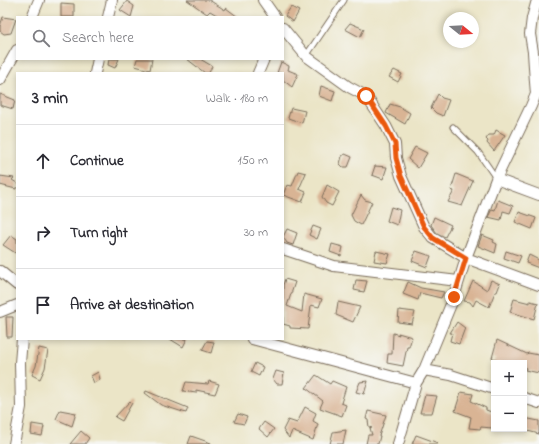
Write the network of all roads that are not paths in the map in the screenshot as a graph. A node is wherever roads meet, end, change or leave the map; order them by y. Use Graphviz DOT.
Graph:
graph roads {
  1 [pos="39,0"];
  2 [pos="112,0"];
  3 [pos="263,0"];
  4 [pos="344,0"];
  5 [pos="537,0"];
  6 [pos="32,16"];
  7 [pos="108,16"];
  8 [pos="274,16"];
  9 [pos="284,32"];
  10 [pos="16,52"];
  11 [pos="306,56"];
  12 [pos="98,60"];
  13 [pos="264,60"];
  14 [pos="94,72"];
  15 [pos="258,72"];
  16 [pos="0,80"];
  17 [pos="454,127"];
  18 [pos="496,179"];
  19 [pos="539,195"];
  20 [pos="284,249"];
  21 [pos="466,258"];
  22 [pos="0,271"];
  23 [pos="458,282"];
  24 [pos="16,284"];
  25 [pos="539,285"];
  26 [pos="16,305"];
  27 [pos="0,312"];
  28 [pos="22,340"];
  29 [pos="256,340"];
  30 [pos="424,370"];
  31 [pos="416,383"];
  32 [pos="491,388"];
  33 [pos="527,399"];
  34 [pos="539,403"];
  35 [pos="14,444"];
  36 [pos="398,444"];
  1 -- 6 [label="street"];
  2 -- 7 [label="street"];
  3 -- 8 [label="street"];
  4 -- 11 [label="lane"];
  5 -- 18 [label="street"];
  9 -- 11 [label="street"];
  10 -- 16 [label="street"];
  11 -- 21 [label="street"];
  12 -- 14 [label="street"];
  13 -- 15 [label="street"];
  17 -- 18 [label="lane"];
  18 -- 19 [label="street"];
  18 -- 21 [label="street"];
  20 -- 23 [label="street"];
  21 -- 23 [label="street"];
  21 -- 25 [label="street"];
  22 -- 24 [label="street"];
  23 -- 30 [label="street"];
  26 -- 27 [label="street"];
  28 -- 35 [label="street"];
  29 -- 31 [label="street"];
  30 -- 31 [label="street"];
  30 -- 32 [label="street"];
  31 -- 36 [label="street"];
  33 -- 34 [label="street"];
}
